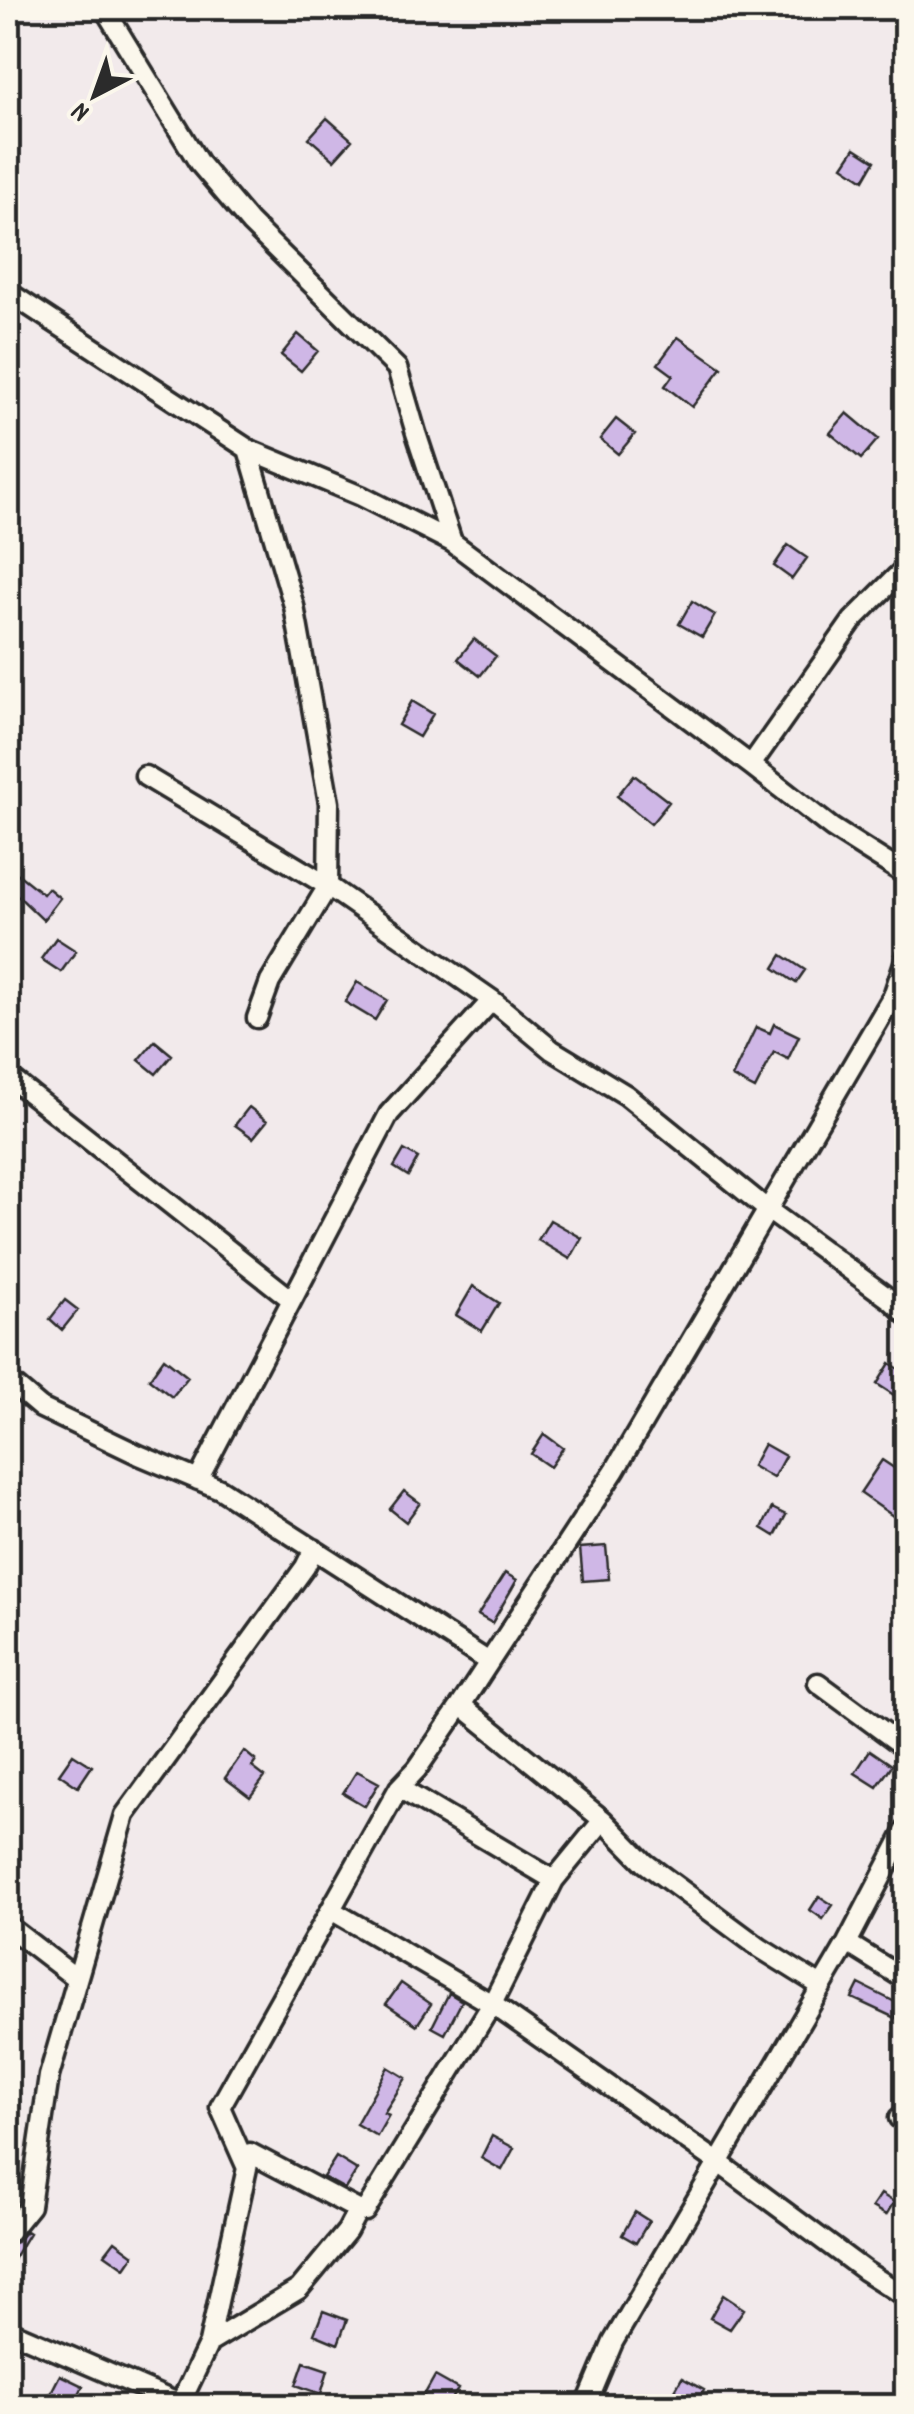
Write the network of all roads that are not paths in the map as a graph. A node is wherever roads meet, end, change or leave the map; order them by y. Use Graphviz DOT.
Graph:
graph roads {
  1 [pos="104,8"];
  2 [pos="898,8"];
  3 [pos="906,14"];
  4 [pos="8,292"];
  5 [pos="248,450"];
  6 [pos="452,542"];
  7 [pos="906,567"];
  8 [pos="751,764"];
  9 [pos="146,776"];
  10 [pos="906,875"];
  11 [pos="328,886"];
  12 [pos="906,957"];
  13 [pos="492,1000"];
  14 [pos="258,1018"];
  15 [pos="8,1076"];
  16 [pos="768,1210"];
  17 [pos="292,1300"];
  18 [pos="906,1314"];
  19 [pos="8,1380"];
  20 [pos="198,1480"];
  21 [pos="314,1549"];
  22 [pos="489,1662"];
  23 [pos="818,1684"];
  24 [pos="461,1705"];
  25 [pos="906,1748"];
  26 [pos="400,1788"];
  27 [pos="603,1820"];
  28 [pos="906,1830"];
  29 [pos="554,1880"];
  30 [pos="331,1910"];
  31 [pos="8,1926"];
  32 [pos="847,1942"];
  33 [pos="77,1978"];
  34 [pos="906,1980"];
  35 [pos="821,1986"];
  36 [pos="492,2004"];
  37 [pos="719,2163"];
  38 [pos="246,2168"];
  39 [pos="358,2210"];
  40 [pos="8,2233"];
  41 [pos="906,2297"];
  42 [pos="8,2330"];
  43 [pos="209,2344"];
  44 [pos="179,2405"];
  45 [pos="586,2406"];
  1 -- 6 [label="street"];
  2 -- 3 [label="street"];
  4 -- 5 [label="street"];
  5 -- 6 [label="street"];
  5 -- 11 [label="street"];
  6 -- 8 [label="street"];
  7 -- 8 [label="street"];
  8 -- 10 [label="street"];
  9 -- 11 [label="street"];
  11 -- 13 [label="street"];
  11 -- 14 [label="street"];
  12 -- 16 [label="street"];
  13 -- 16 [label="street"];
  13 -- 17 [label="street"];
  15 -- 17 [label="street"];
  16 -- 18 [label="street"];
  16 -- 22 [label="street"];
  17 -- 20 [label="street"];
  19 -- 20 [label="street"];
  20 -- 21 [label="street"];
  21 -- 22 [label="street"];
  21 -- 33 [label="street"];
  22 -- 24 [label="street"];
  23 -- 25 [label="street"];
  24 -- 26 [label="street"];
  24 -- 27 [label="street"];
  26 -- 29 [label="street"];
  26 -- 30 [label="street"];
  27 -- 29 [label="street"];
  27 -- 35 [label="street"];
  28 -- 32 [label="street"];
  29 -- 36 [label="street"];
  30 -- 36 [label="street"];
  30 -- 38 [label="street"];
  31 -- 33 [label="street"];
  32 -- 34 [label="street"];
  32 -- 35 [label="street"];
  33 -- 40 [label="street"];
  35 -- 37 [label="street"];
  36 -- 37 [label="street"];
  36 -- 39 [label="street"];
  37 -- 41 [label="street"];
  37 -- 45 [label="street"];
  38 -- 39 [label="street"];
  38 -- 43 [label="street"];
  39 -- 43 [label="street"];
  42 -- 44 [label="street"];
  43 -- 44 [label="street"];
}
